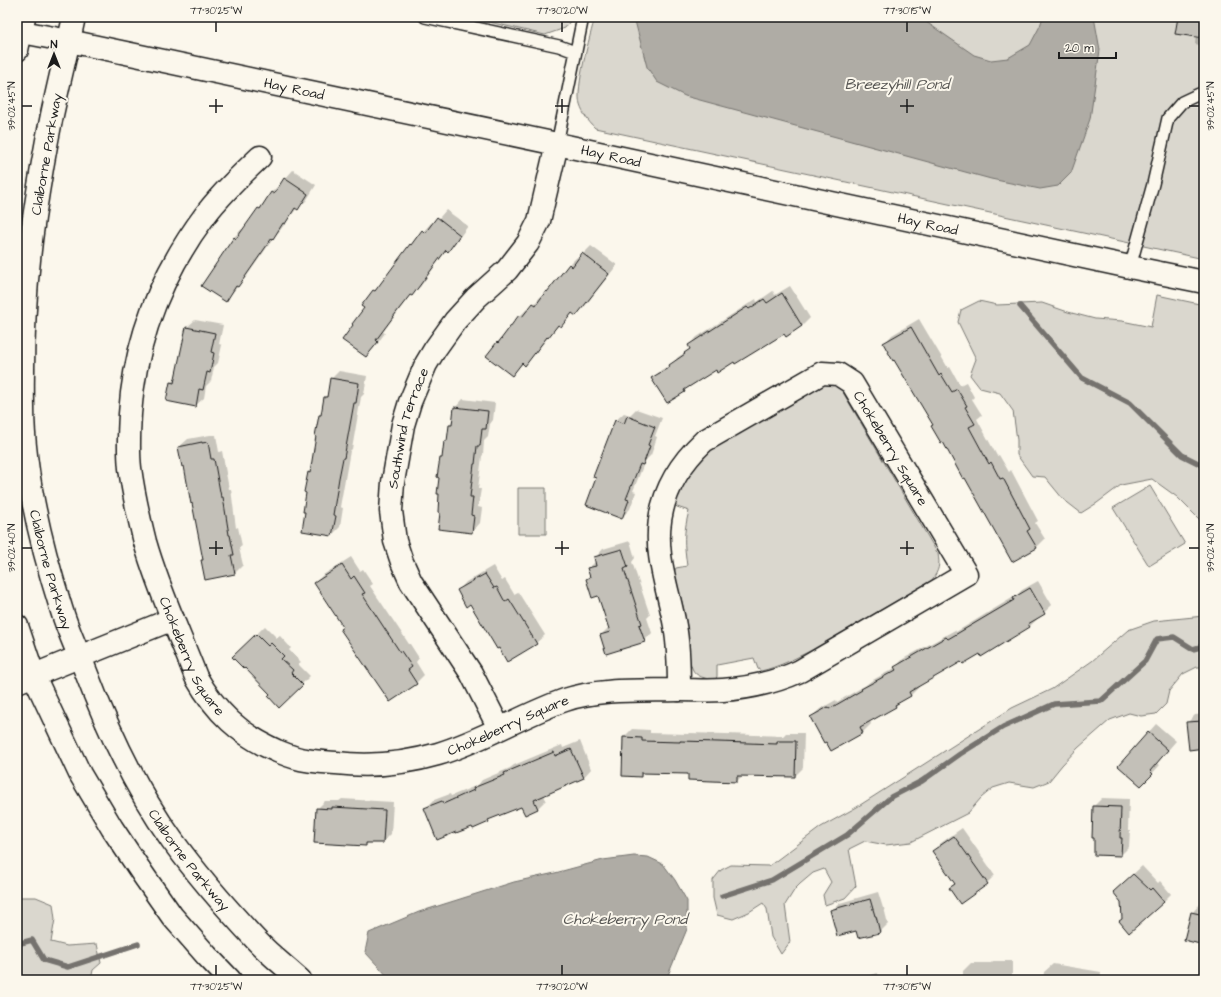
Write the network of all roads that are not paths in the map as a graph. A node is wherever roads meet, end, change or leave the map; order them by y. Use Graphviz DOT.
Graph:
graph roads {
  1 [pos="74,17"];
  2 [pos="425,17"];
  3 [pos="583,17"];
  4 [pos="20,33"];
  5 [pos="69,41"];
  6 [pos="575,52"];
  7 [pos="1204,93"];
  8 [pos="557,144"];
  9 [pos="260,158"];
  10 [pos="1130,268"];
  11 [pos="1204,282"];
  12 [pos="173,619"];
  13 [pos="17,626"];
  14 [pos="80,657"];
  15 [pos="25,678"];
  16 [pos="680,690"];
  17 [pos="499,728"];
  18 [pos="230,980"];
  19 [pos="300,980"];
  1 -- 5 [label="street, Claiborne Parkway"];
  2 -- 6 [label="lane"];
  3 -- 6 [label="lane"];
  4 -- 5 [label="street, Hay Road"];
  5 -- 8 [label="street, Hay Road"];
  5 -- 14 [label="street, Claiborne Parkway"];
  6 -- 8 [label="lane"];
  7 -- 10 [label="lane"];
  8 -- 10 [label="street, Hay Road"];
  8 -- 17 [label="street, Southwind Terrace"];
  9 -- 12 [label="street, Chokeberry Square"];
  10 -- 11 [label="street, Hay Road"];
  12 -- 14 [label="street"];
  12 -- 17 [label="street, Chokeberry Square"];
  13 -- 15 [label="street"];
  14 -- 15 [label="street"];
  14 -- 19 [label="street, Claiborne Parkway"];
  15 -- 18 [label="street"];
  16 -- 16 [label="street, Chokeberry Square"];
  16 -- 17 [label="street, Chokeberry Square"];
}
